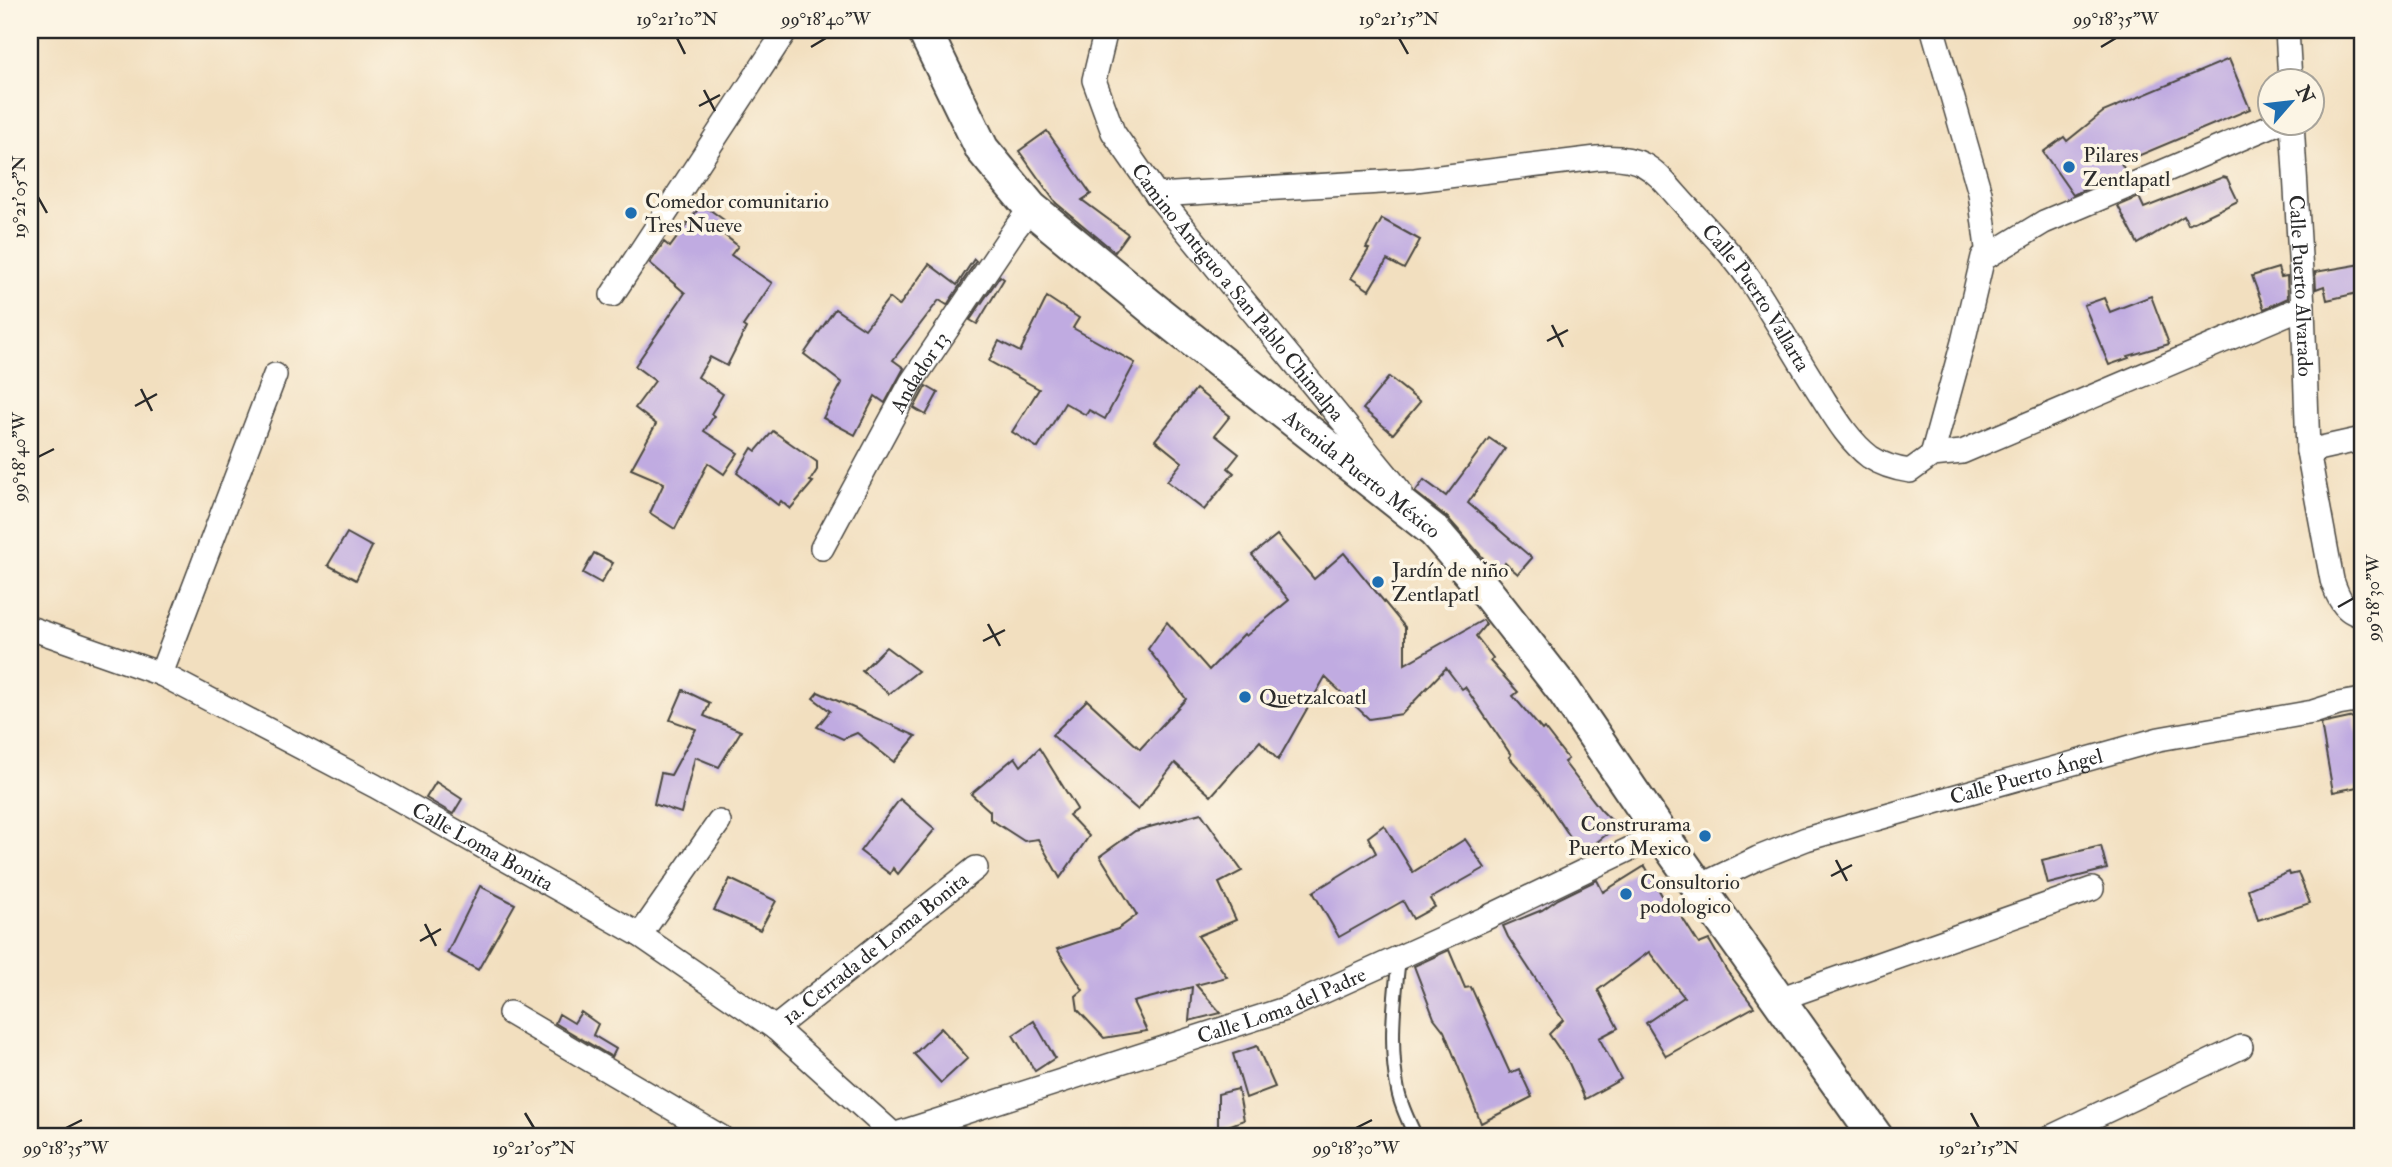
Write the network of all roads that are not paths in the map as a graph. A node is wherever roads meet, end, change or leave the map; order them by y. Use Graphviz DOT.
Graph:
graph roads {
  1 [pos="786,30"];
  2 [pos="924,30"];
  3 [pos="1106,30"];
  4 [pos="1933,30"];
  5 [pos="2287,30"];
  6 [pos="2289,66"];
  7 [pos="2256,132"];
  8 [pos="2293,136"];
  9 [pos="1157,195"];
  10 [pos="1031,208"];
  11 [pos="1988,256"];
  12 [pos="612,295"];
  13 [pos="2303,307"];
  14 [pos="275,374"];
  15 [pos="2362,439"];
  16 [pos="2308,451"];
  17 [pos="1932,455"];
  18 [pos="1434,531"];
  19 [pos="822,548"];
  20 [pos="2362,615"];
  21 [pos="30,628"];
  22 [pos="161,674"];
  23 [pos="2362,699"];
  24 [pos="719,822"];
  25 [pos="1661,834"];
  26 [pos="976,868"];
  27 [pos="1700,886"];
  28 [pos="2092,889"];
  29 [pos="640,935"];
  30 [pos="1399,958"];
  31 [pos="1779,999"];
  32 [pos="510,1013"];
  33 [pos="775,1028"];
  34 [pos="2241,1047"];
  35 [pos="890,1136"];
  36 [pos="721,1137"];
  37 [pos="1416,1137"];
  38 [pos="1876,1137"];
  39 [pos="2051,1137"];
  1 -- 12 [label="street"];
  2 -- 10 [label="main road, Avenida Puerto México"];
  3 -- 9 [label="street, Camino Antiguo a San Pablo Chimalpa"];
  4 -- 11 [label="street"];
  5 -- 6 [label="street"];
  7 -- 11 [label="street"];
  8 -- 13 [label="street, Calle Puerto Alvarado"];
  9 -- 17 [label="street, Calle Puerto Vallarta"];
  9 -- 18 [label="street, Camino Antiguo a San Pablo Chimalpa"];
  10 -- 18 [label="main road, Avenida Puerto México"];
  10 -- 19 [label="street, Andador 13"];
  11 -- 17 [label="street"];
  13 -- 16 [label="street, Calle Puerto Alvarado"];
  13 -- 17 [label="street, Calle Puerto Vallarta"];
  14 -- 22 [label="street"];
  15 -- 16 [label="street"];
  16 -- 20 [label="street, Calle Puerto Alvarado"];
  18 -- 25 [label="main road, Avenida Puerto México"];
  21 -- 22 [label="street, Calle Loma Bonita"];
  22 -- 29 [label="street, Calle Loma Bonita"];
  23 -- 27 [label="street, Calle Puerto Ángel"];
  24 -- 29 [label="street"];
  25 -- 27 [label="main road, Avenida Puerto México"];
  25 -- 30 [label="street, Calle Loma del Padre"];
  26 -- 33 [label="street, 1a. Cerrada de Loma Bonita"];
  27 -- 31 [label="main road, Avenida Puerto México"];
  28 -- 31 [label="street"];
  29 -- 33 [label="street, Calle Loma Bonita"];
  30 -- 35 [label="street, Calle Loma del Padre"];
  30 -- 37 [label="lane"];
  31 -- 38 [label="main road, Avenida Puerto México"];
  32 -- 36 [label="street"];
  33 -- 35 [label="street, Calle Loma Bonita"];
  34 -- 39 [label="street"];
}
